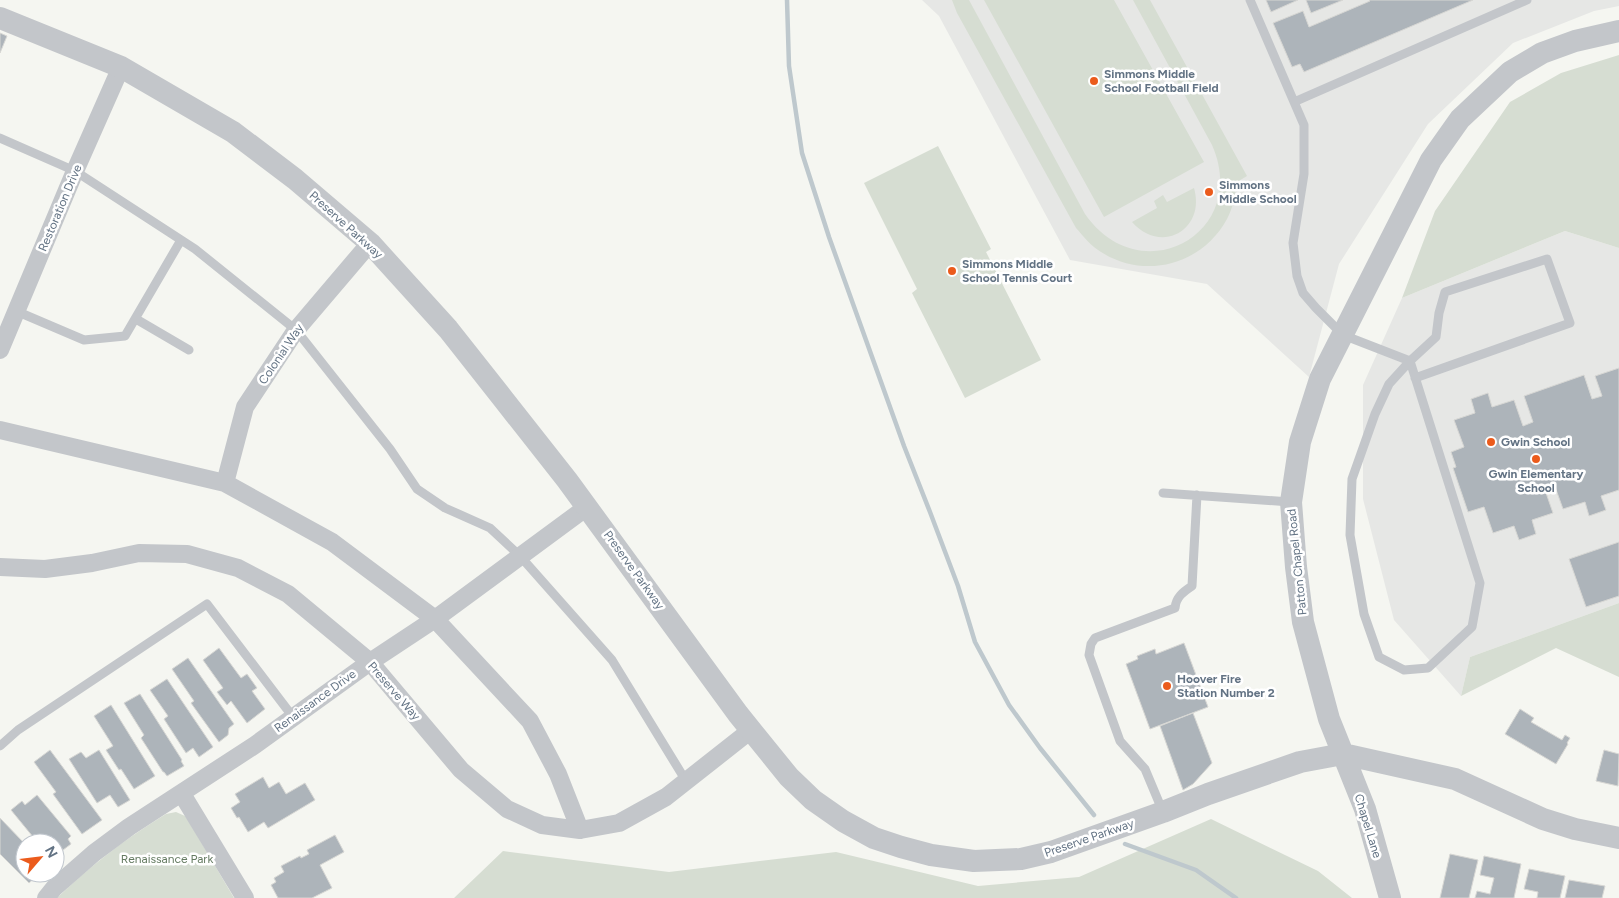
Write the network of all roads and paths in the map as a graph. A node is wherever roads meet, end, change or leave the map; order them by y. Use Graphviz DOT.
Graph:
graph roads {
  1 [pos="1250,0"];
  2 [pos="1527,0"];
  3 [pos="1,18"];
  4 [pos="1619,31"];
  5 [pos="121,67"];
  6 [pos="1294,102"];
  7 [pos="0,138"];
  8 [pos="75,171"];
  9 [pos="181,240"];
  10 [pos="370,243"];
  11 [pos="16,311"];
  12 [pos="136,319"];
  13 [pos="296,330"];
  14 [pos="1343,335"];
  15 [pos="0,350"];
  16 [pos="189,350"];
  17 [pos="1410,361"];
  18 [pos="1415,378"];
  19 [pos="0,430"];
  20 [pos="225,483"];
  21 [pos="1163,493"];
  22 [pos="1197,495"];
  23 [pos="1291,502"];
  24 [pos="587,507"];
  25 [pos="520,556"];
  26 [pos="0,567"];
  27 [pos="434,619"];
  28 [pos="370,662"];
  29 [pos="293,717"];
  30 [pos="751,730"];
  31 [pos="0,746"];
  32 [pos="1343,754"];
  33 [pos="686,781"];
  34 [pos="182,794"];
  35 [pos="1163,812"];
  36 [pos="580,830"];
  37 [pos="1619,838"];
  38 [pos="46,898"];
  39 [pos="245,898"];
  40 [pos="1390,898"];
  1 -- 6 [label="lane"];
  2 -- 6 [label="lane"];
  3 -- 5 [label="street, Preserve Parkway"];
  4 -- 14 [label="street, Patton Chapel Road"];
  5 -- 8 [label="street, Restoration Drive"];
  5 -- 10 [label="street, Preserve Parkway"];
  6 -- 14 [label="lane"];
  7 -- 8 [label="lane"];
  8 -- 9 [label="lane"];
  8 -- 11 [label="street, Restoration Drive"];
  9 -- 12 [label="lane"];
  9 -- 13 [label="lane"];
  10 -- 13 [label="street, Colonial Way"];
  10 -- 24 [label="street, Preserve Parkway"];
  11 -- 12 [label="lane"];
  11 -- 15 [label="street, Restoration Drive"];
  12 -- 16 [label="lane"];
  13 -- 20 [label="street, Colonial Way"];
  13 -- 25 [label="lane"];
  14 -- 17 [label="lane"];
  14 -- 23 [label="street, Patton Chapel Road"];
  17 -- 18 [label="lane"];
  17 -- 18 [label="lane"];
  17 -- 18 [label="lane"];
  19 -- 20 [label="street"];
  20 -- 27 [label="street"];
  21 -- 22 [label="lane"];
  22 -- 23 [label="lane"];
  22 -- 35 [label="lane"];
  23 -- 32 [label="street, Patton Chapel Road"];
  24 -- 25 [label="street, Renaissance Drive"];
  24 -- 30 [label="street, Preserve Parkway"];
  25 -- 27 [label="street, Renaissance Drive"];
  25 -- 33 [label="lane"];
  26 -- 28 [label="street, Preserve Way"];
  27 -- 28 [label="street, Renaissance Drive"];
  27 -- 36 [label="street"];
  28 -- 29 [label="street, Renaissance Drive"];
  28 -- 36 [label="street, Preserve Way"];
  29 -- 31 [label="lane"];
  29 -- 34 [label="street, Renaissance Drive"];
  30 -- 33 [label="street, Preserve Way"];
  30 -- 35 [label="street, Preserve Parkway"];
  32 -- 35 [label="street, Preserve Parkway"];
  32 -- 37 [label="street"];
  32 -- 40 [label="street, Chapel Lane"];
  33 -- 36 [label="street, Preserve Way"];
  34 -- 38 [label="street, Renaissance Drive"];
  34 -- 39 [label="street"];
}
